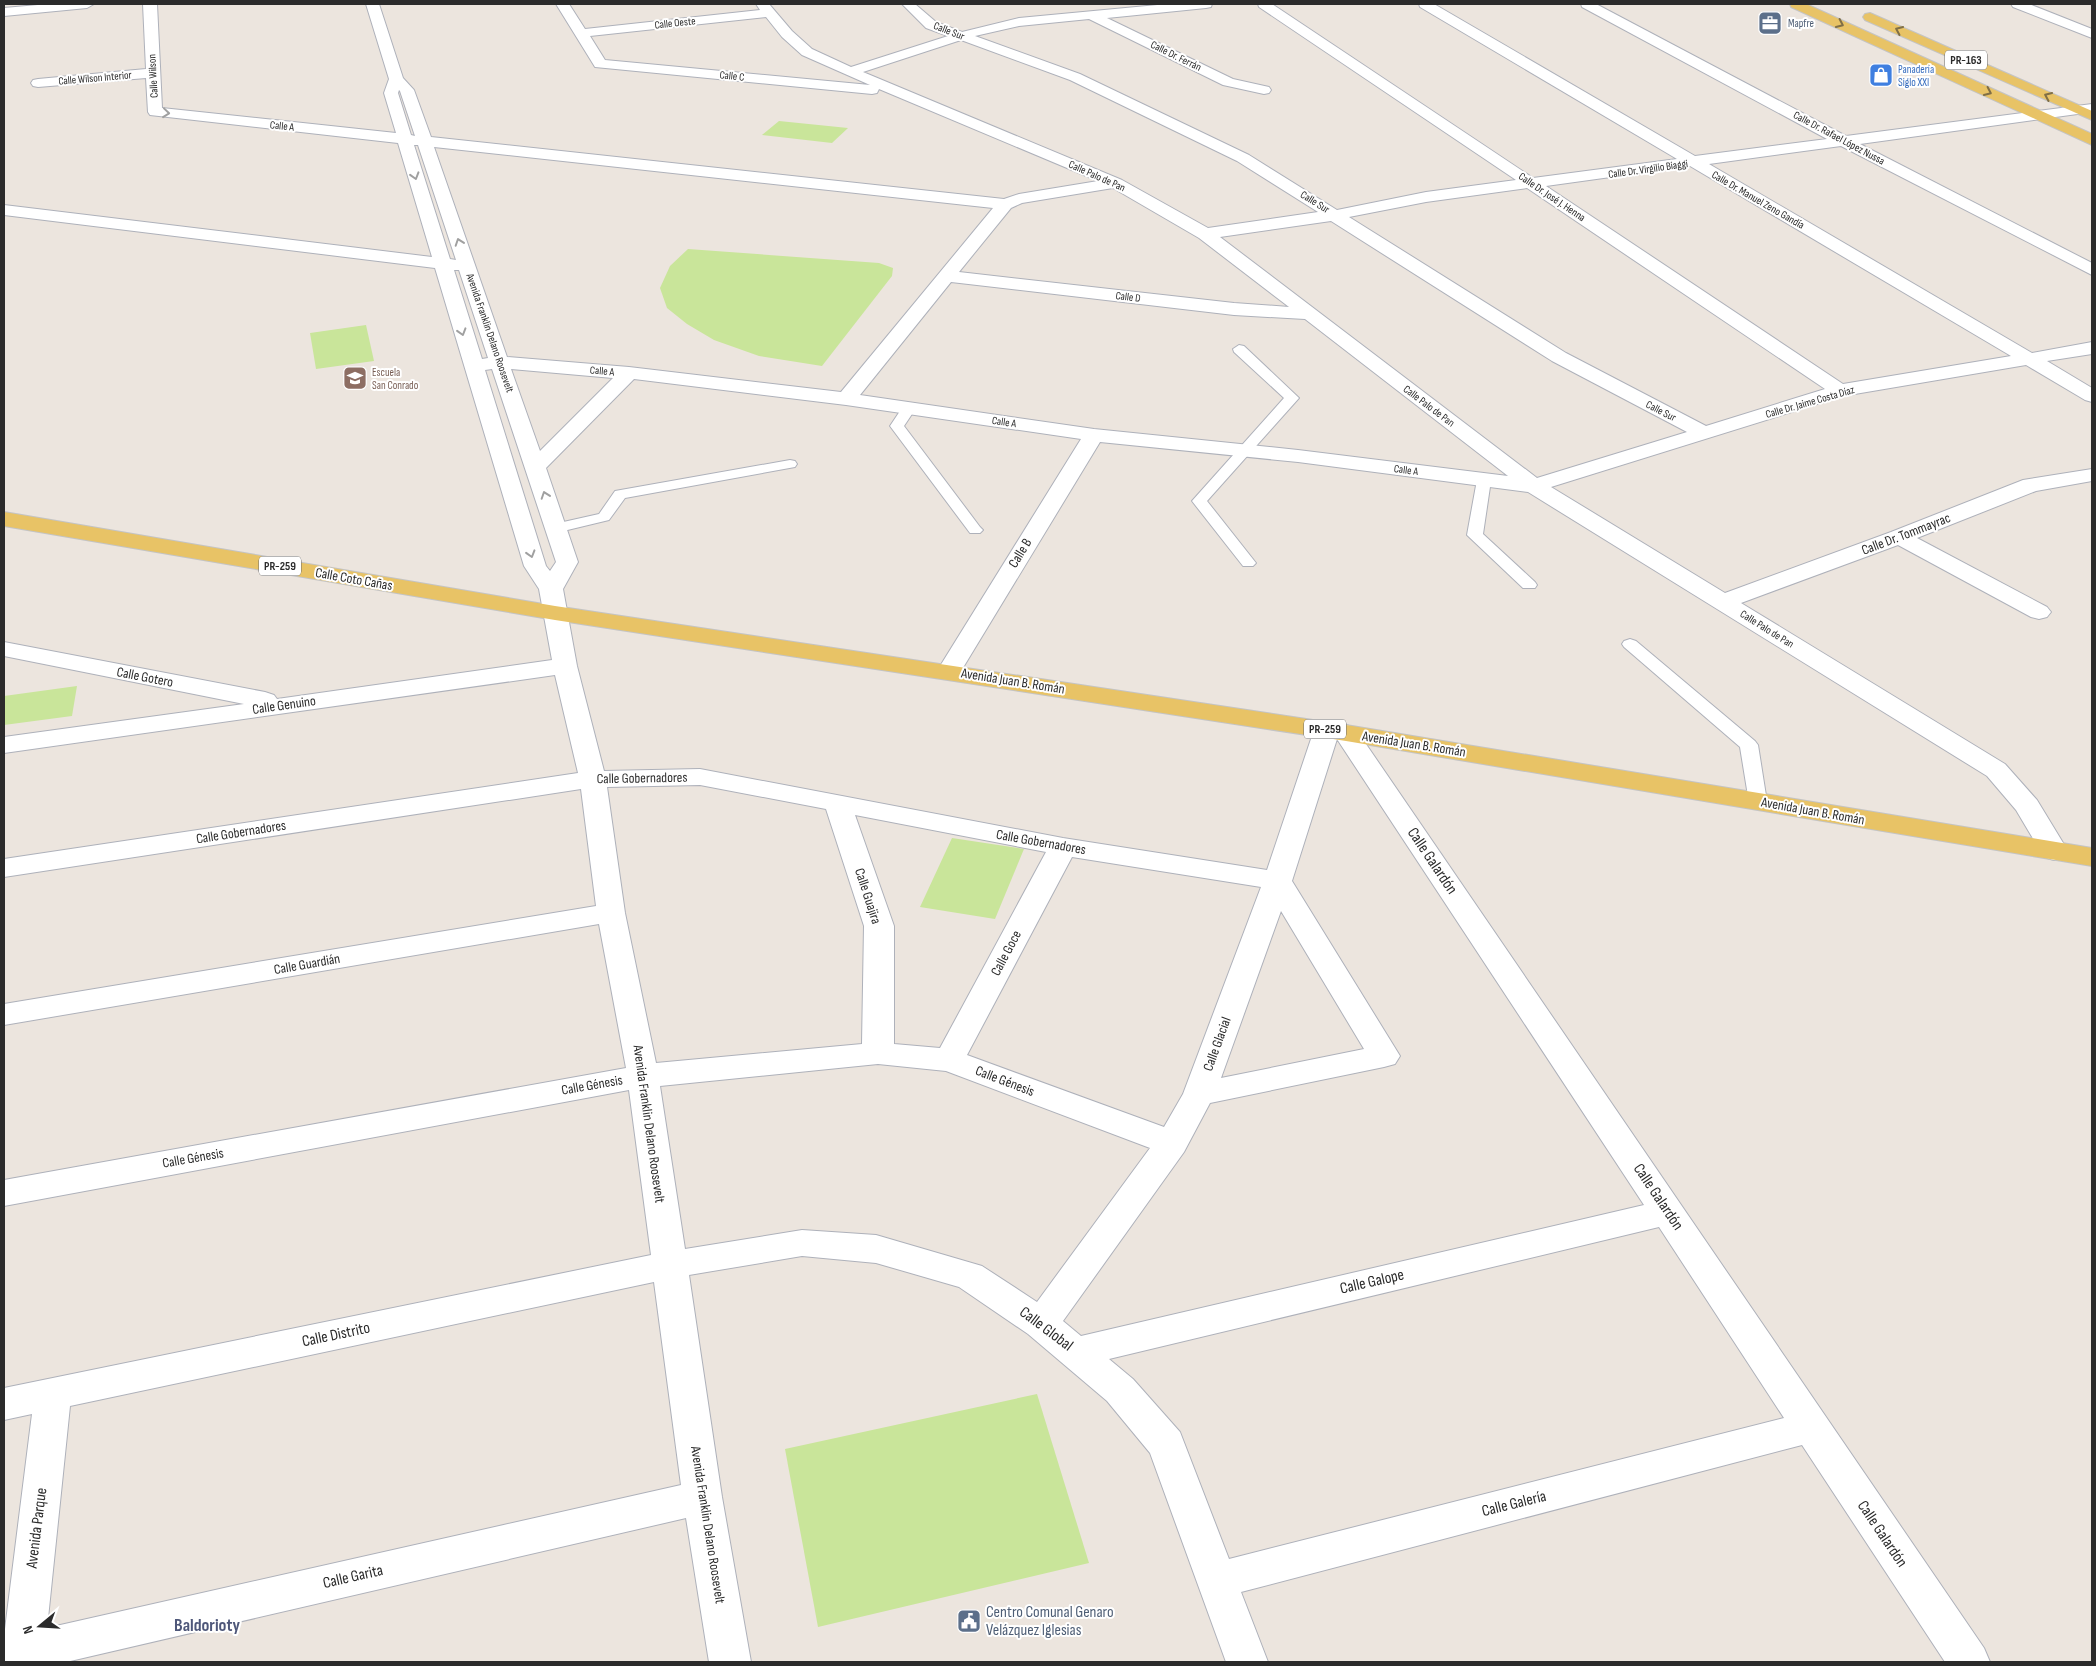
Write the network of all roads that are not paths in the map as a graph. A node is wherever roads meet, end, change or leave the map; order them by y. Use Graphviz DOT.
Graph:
graph roads {
  1 [pos="87,4"];
  2 [pos="150,4"];
  3 [pos="373,4"];
  4 [pos="563,4"];
  5 [pos="908,4"];
  6 [pos="1206,4"];
  7 [pos="1264,4"];
  8 [pos="1425,4"];
  9 [pos="1587,4"];
  10 [pos="1796,4"];
  11 [pos="2018,4"];
  12 [pos="1050,8"];
  13 [pos="766,9"];
  14 [pos="4,12"];
  15 [pos="1857,12"];
  16 [pos="1091,15"];
  17 [pos="1066,17"];
  18 [pos="580,33"];
  19 [pos="2092,34"];
  20 [pos="960,36"];
  21 [pos="850,72"];
  22 [pos="153,73"];
  23 [pos="396,79"];
  24 [pos="38,83"];
  25 [pos="1264,90"];
  26 [pos="900,93"];
  27 [pos="2088,111"];
  28 [pos="192,116"];
  29 [pos="2039,116"];
  30 [pos="404,139"];
  31 [pos="2092,140"];
  32 [pos="425,141"];
  33 [pos="1845,142"];
  34 [pos="1694,163"];
  35 [pos="1116,183"];
  36 [pos="1533,184"];
  37 [pos="1005,204"];
  38 [pos="4,210"];
  39 [pos="1335,215"];
  40 [pos="1205,234"];
  41 [pos="441,264"];
  42 [pos="467,266"];
  43 [pos="2092,270"];
  44 [pos="948,276"];
  45 [pos="1309,314"];
  46 [pos="2092,348"];
  47 [pos="1239,349"];
  48 [pos="2030,359"];
  49 [pos="500,362"];
  50 [pos="473,366"];
  51 [pos="629,373"];
  52 [pos="1840,391"];
  53 [pos="2092,396"];
  54 [pos="846,399"];
  55 [pos="909,408"];
  56 [pos="1706,434"];
  57 [pos="1094,435"];
  58 [pos="1246,451"];
  59 [pos="790,464"];
  60 [pos="535,468"];
  61 [pos="2092,475"];
  62 [pos="1484,480"];
  63 [pos="1534,486"];
  64 [pos="4,519"];
  65 [pos="555,528"];
  66 [pos="975,530"];
  67 [pos="1899,537"];
  68 [pos="1248,563"];
  69 [pos="1529,585"];
  70 [pos="554,601"];
  71 [pos="1722,602"];
  72 [pos="2039,612"];
  73 [pos="1630,644"];
  74 [pos="4,649"];
  75 [pos="565,666"];
  76 [pos="949,671"];
  77 [pos="286,705"];
  78 [pos="1336,731"];
  79 [pos="4,745"];
  80 [pos="593,779"];
  81 [pos="1758,802"];
  82 [pos="837,803"];
  83 [pos="1063,847"];
  84 [pos="2054,851"];
  85 [pos="2092,857"];
  86 [pos="4,868"];
  87 [pos="1278,881"];
  88 [pos="611,913"];
  89 [pos="4,1015"];
  90 [pos="878,1053"];
  91 [pos="949,1060"];
  92 [pos="643,1076"];
  93 [pos="1199,1094"];
  94 [pos="1172,1143"];
  95 [pos="4,1193"];
  96 [pos="1668,1212"];
  97 [pos="668,1265"];
  98 [pos="1041,1324"];
  99 [pos="1076,1352"];
  100 [pos="53,1394"];
  101 [pos="4,1404"];
  102 [pos="1810,1428"];
  103 [pos="702,1497"];
  104 [pos="1218,1580"];
  105 [pos="16,1657"];
  106 [pos="730,1662"];
  107 [pos="1247,1662"];
  108 [pos="1969,1662"];
  1 -- 14 [label="street"];
  2 -- 22 [label="street, Calle Wilson"];
  3 -- 23 [label="street, Avenida Franklin Delano Roosevelt"];
  4 -- 18 [label="street"];
  5 -- 20 [label="street, Calle Sur"];
  6 -- 16 [label="street"];
  7 -- 36 [label="street, Calle Dr. José J. Henna"];
  8 -- 34 [label="street, Calle Dr. Manuel Zeno Gandía"];
  9 -- 33 [label="street, Calle Dr. Rafael López Nussa"];
  10 -- 29 [label="main road, PR-163, one-way"];
  11 -- 19 [label="street"];
  12 -- 17 [label="street"];
  13 -- 18 [label="street, Calle Oeste"];
  13 -- 21 [label="street, Calle Palo de Pan"];
  27 -- 15 [label="main road, PR-163, one-way"];
  16 -- 17 [label="street"];
  16 -- 25 [label="street, Calle Dr. Ferrán"];
  17 -- 20 [label="street"];
  18 -- 26 [label="street, Calle C"];
  20 -- 21 [label="street"];
  20 -- 39 [label="street, Calle Sur"];
  21 -- 26 [label="street, Calle Palo de Pan"];
  22 -- 24 [label="street, Calle Wilson Interior"];
  22 -- 28 [label="street, Calle Wilson, one-way"];
  23 -- 30 [label="street, Avenida Franklin Delano Roosevelt"];
  23 -- 32 [label="street, Avenida Franklin Delano Roosevelt"];
  26 -- 35 [label="street, Calle Palo de Pan"];
  27 -- 29 [label="street, Calle Dr. Virgilio Biaggi"];
  28 -- 30 [label="street, Calle A"];
  29 -- 31 [label="main road, PR-163"];
  29 -- 33 [label="street, Calle Dr. Virgilio Biaggi"];
  30 -- 32 [label="street, Calle A"];
  30 -- 41 [label="street, Avenida Franklin Delano Roosevelt, one-way"];
  32 -- 37 [label="street, Calle A"];
  42 -- 32 [label="street, Avenida Franklin Delano Roosevelt, one-way"];
  33 -- 34 [label="street, Calle Dr. Virgilio Biaggi"];
  33 -- 43 [label="street, Calle Dr. Rafael López Nussa"];
  34 -- 36 [label="street, Calle Dr. Virgilio Biaggi"];
  34 -- 48 [label="street, Calle Dr. Manuel Zeno Gandía"];
  35 -- 37 [label="street, Calle A"];
  35 -- 40 [label="street, Calle Palo de Pan"];
  36 -- 39 [label="street, Calle Dr. Virgilio Biaggi"];
  36 -- 52 [label="street, Calle Dr. José J. Henna"];
  37 -- 44 [label="street"];
  38 -- 41 [label="street"];
  39 -- 40 [label="street, Calle Dr. Virgilio Biaggi"];
  39 -- 56 [label="street, Calle Sur"];
  40 -- 45 [label="street, Calle Palo de Pan"];
  41 -- 42 [label="street"];
  41 -- 50 [label="street, Avenida Franklin Delano Roosevelt, one-way"];
  42 -- 49 [label="street, Avenida Franklin Delano Roosevelt"];
  44 -- 45 [label="street, Calle D"];
  44 -- 54 [label="street"];
  45 -- 63 [label="street, Calle Palo de Pan"];
  46 -- 48 [label="street, Calle Dr. Jaime Costa Díaz"];
  47 -- 58 [label="lane"];
  48 -- 52 [label="street, Calle Dr. Jaime Costa Díaz"];
  48 -- 53 [label="street, Calle Dr. Manuel Zeno Gandía"];
  49 -- 50 [label="street, Calle A"];
  49 -- 51 [label="street, Calle A"];
  49 -- 60 [label="street, Avenida Franklin Delano Roosevelt"];
  50 -- 70 [label="street, Avenida Franklin Delano Roosevelt, one-way"];
  51 -- 54 [label="street, Calle A"];
  51 -- 60 [label="street"];
  52 -- 56 [label="street, Calle Dr. Jaime Costa Díaz"];
  54 -- 55 [label="street, Calle A"];
  55 -- 57 [label="street, Calle A"];
  55 -- 66 [label="lane"];
  56 -- 63 [label="street, Calle Dr. Jaime Costa Díaz"];
  57 -- 58 [label="street, Calle A"];
  57 -- 76 [label="street, Calle B"];
  58 -- 62 [label="street, Calle A"];
  58 -- 68 [label="lane"];
  59 -- 65 [label="lane"];
  65 -- 60 [label="street, Avenida Franklin Delano Roosevelt, one-way"];
  61 -- 67 [label="street, Calle Dr. Tommayrac"];
  62 -- 63 [label="street, Calle A"];
  62 -- 69 [label="lane"];
  63 -- 71 [label="street, Calle Palo de Pan"];
  64 -- 70 [label="main road, Calle Coto Cañas / PR-259"];
  65 -- 70 [label="street, Avenida Franklin Delano Roosevelt"];
  67 -- 71 [label="street, Calle Dr. Tommayrac"];
  67 -- 72 [label="street"];
  70 -- 75 [label="street, Avenida Franklin Delano Roosevelt"];
  70 -- 76 [label="main road, Avenida Juan B. Román / PR-259"];
  71 -- 84 [label="street, Calle Palo de Pan"];
  73 -- 81 [label="lane"];
  74 -- 77 [label="street, Calle Gotero"];
  75 -- 77 [label="street, Calle Genuino"];
  75 -- 80 [label="street, Avenida Franklin Delano Roosevelt"];
  76 -- 78 [label="main road, Avenida Juan B. Román / PR-259"];
  77 -- 79 [label="street, Calle Genuino"];
  78 -- 81 [label="main road, Avenida Juan B. Román / PR-259"];
  78 -- 87 [label="street, Calle Glacial"];
  78 -- 96 [label="street, Calle Galardón"];
  80 -- 82 [label="street, Calle Gobernadores"];
  80 -- 86 [label="street, Calle Gobernadores"];
  80 -- 88 [label="street, Avenida Franklin Delano Roosevelt"];
  81 -- 84 [label="main road, Avenida Juan B. Román / PR-259"];
  82 -- 83 [label="street, Calle Gobernadores"];
  82 -- 90 [label="street, Calle Guajira"];
  83 -- 87 [label="street, Calle Gobernadores"];
  83 -- 91 [label="street, Calle Goce"];
  84 -- 85 [label="main road, Avenida Juan B. Román / PR-259"];
  87 -- 93 [label="street, Calle Glacial"];
  87 -- 93 [label="street"];
  88 -- 89 [label="street, Calle Guardián"];
  88 -- 92 [label="street, Avenida Franklin Delano Roosevelt"];
  90 -- 91 [label="street, Calle Génesis"];
  90 -- 92 [label="street, Calle Génesis"];
  91 -- 94 [label="street, Calle Génesis"];
  92 -- 95 [label="street, Calle Génesis"];
  92 -- 97 [label="street, Avenida Franklin Delano Roosevelt"];
  93 -- 94 [label="street, Calle Glacial"];
  94 -- 98 [label="street, Calle Glacial"];
  96 -- 99 [label="street, Calle Galope"];
  96 -- 102 [label="street, Calle Galardón"];
  97 -- 98 [label="street, Calle Global"];
  97 -- 100 [label="street, Calle Distrito"];
  97 -- 103 [label="street, Avenida Franklin Delano Roosevelt"];
  98 -- 99 [label="street, Calle Global"];
  99 -- 104 [label="street, Calle Global"];
  100 -- 101 [label="street, Calle Distrito"];
  100 -- 105 [label="street, Avenida Parque"];
  102 -- 104 [label="street, Calle Galería"];
  102 -- 108 [label="street, Calle Galardón"];
  103 -- 105 [label="street, Calle Garita"];
  103 -- 106 [label="street, Avenida Franklin Delano Roosevelt"];
  104 -- 107 [label="street, Calle Global"];
}
